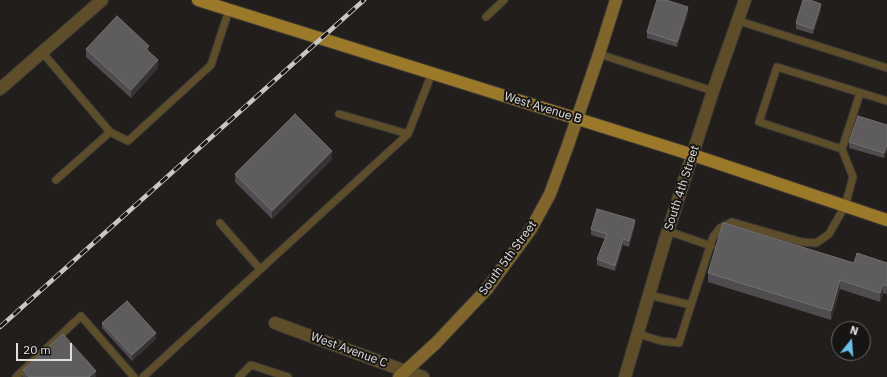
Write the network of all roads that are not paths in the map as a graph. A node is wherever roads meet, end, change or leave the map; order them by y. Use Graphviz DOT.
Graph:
graph roads {
  1 [pos="102,0"];
  2 [pos="198,0"];
  3 [pos="504,0"];
  4 [pos="616,0"];
  5 [pos="745,0"];
  6 [pos="229,10"];
  7 [pos="486,17"];
  8 [pos="739,21"];
  9 [pos="42,52"];
  10 [pos="599,54"];
  11 [pos="887,68"];
  12 [pos="432,73"];
  13 [pos="0,89"];
  14 [pos="713,91"];
  15 [pos="860,93"];
  16 [pos="887,101"];
  17 [pos="338,114"];
  18 [pos="578,119"];
  19 [pos="110,132"];
  20 [pos="408,134"];
  21 [pos="842,149"];
  22 [pos="693,156"];
  23 [pos="56,180"];
  24 [pos="845,206"];
  25 [pos="886,217"];
  26 [pos="220,223"];
  27 [pos="668,232"];
  28 [pos="711,246"];
  29 [pos="260,269"];
  30 [pos="649,295"];
  31 [pos="691,305"];
  32 [pos="275,323"];
  33 [pos="638,334"];
  34 [pos="402,374"];
  35 [pos="16,377"];
  36 [pos="134,377"];
  37 [pos="143,377"];
  38 [pos="239,377"];
  39 [pos="288,377"];
  40 [pos="423,377"];
  41 [pos="627,377"];
  1 -- 9 [label="street"];
  2 -- 6 [label="main road, West Avenue B"];
  3 -- 7 [label="lane"];
  4 -- 10 [label="street, South 5th Street"];
  5 -- 8 [label="street, South 4th Street"];
  6 -- 12 [label="main road, West Avenue B"];
  6 -- 19 [label="lane"];
  8 -- 11 [label="lane"];
  8 -- 14 [label="street, South 4th Street"];
  9 -- 13 [label="street"];
  9 -- 19 [label="lane"];
  10 -- 14 [label="lane"];
  10 -- 18 [label="street, South 5th Street"];
  12 -- 18 [label="main road, West Avenue B"];
  12 -- 20 [label="lane"];
  14 -- 22 [label="street, South 4th Street"];
  15 -- 16 [label="lane"];
  15 -- 21 [label="lane"];
  15 -- 21 [label="lane"];
  17 -- 20 [label="lane"];
  18 -- 22 [label="main road, West Avenue B"];
  18 -- 34 [label="street, South 5th Street"];
  19 -- 23 [label="lane"];
  20 -- 29 [label="lane"];
  21 -- 24 [label="lane"];
  22 -- 24 [label="main road, West Avenue B"];
  22 -- 27 [label="street, South 4th Street"];
  24 -- 25 [label="main road, West Avenue B"];
  24 -- 28 [label="lane"];
  26 -- 29 [label="lane"];
  27 -- 28 [label="lane"];
  27 -- 30 [label="street, South 4th Street"];
  28 -- 31 [label="lane"];
  29 -- 37 [label="lane"];
  30 -- 31 [label="lane"];
  30 -- 33 [label="street, South 4th Street"];
  31 -- 33 [label="lane"];
  32 -- 34 [label="street, West Avenue C"];
  33 -- 41 [label="street, South 4th Street"];
  34 -- 40 [label="street, West Avenue C"];
  35 -- 36 [label="lane"];
  38 -- 39 [label="lane"];
}
